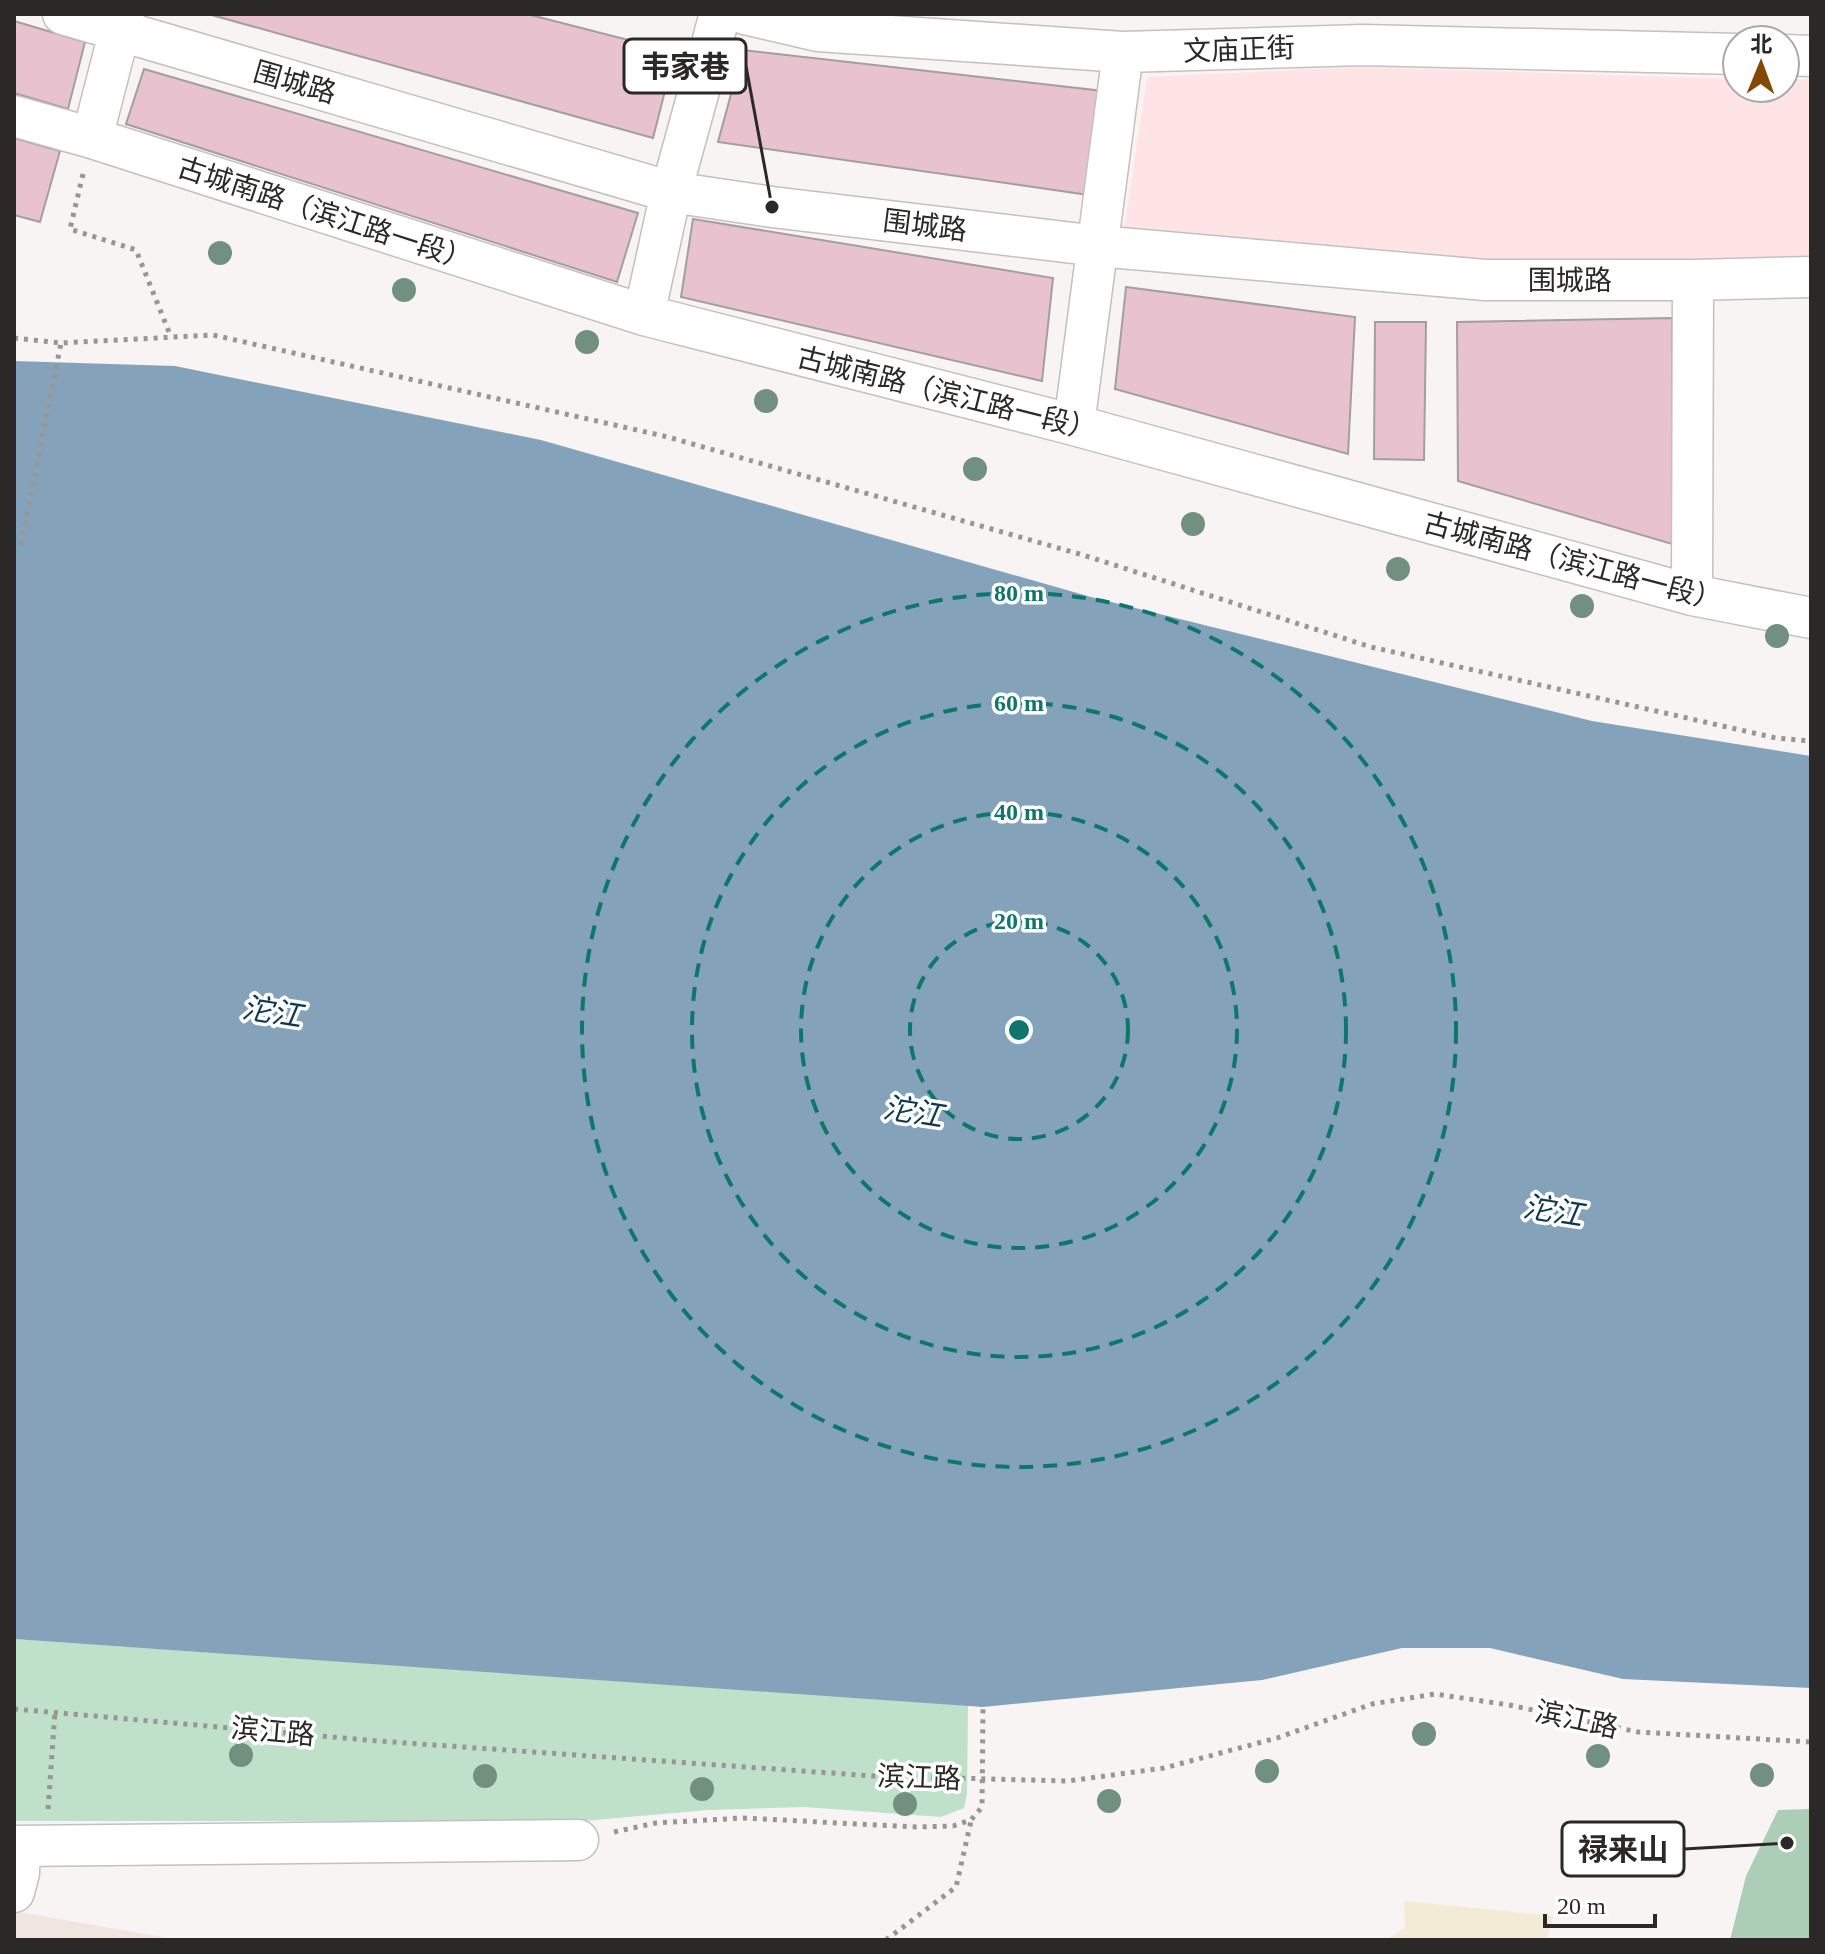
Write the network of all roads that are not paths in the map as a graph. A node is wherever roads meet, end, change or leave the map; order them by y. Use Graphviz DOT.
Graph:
graph roads {
  1 [pos="63,14"];
  2 [pos="720,14"];
  3 [pos="745,14"];
  4 [pos="122,22"];
  5 [pos="1513,31"];
  6 [pos="1123,52"];
  7 [pos="1721,52"];
  8 [pos="14,116"];
  9 [pos="92,138"];
  10 [pos="671,192"];
  11 [pos="1098,246"];
  12 [pos="1811,277"];
  13 [pos="1693,280"];
  14 [pos="644,315"];
  15 [pos="1074,425"];
  16 [pos="1692,595"];
  17 [pos="1811,618"];
  18 [pos="578,1840"];
  19 [pos="27,1846"];
  20 [pos="14,1892"];
  1 -- 4 [label="street, 围城路"];
  2 -- 10 [label="street"];
  3 -- 6 [label="street, 文庙正街"];
  4 -- 9 [label="street"];
  4 -- 10 [label="street, 围城路"];
  5 -- 6 [label="street, 文庙正街"];
  5 -- 7 [label="street, 文庙正街"];
  6 -- 11 [label="street"];
  8 -- 9 [label="street"];
  9 -- 14 [label="street, 古城南路（滨江路一段）"];
  10 -- 11 [label="street, 围城路"];
  10 -- 14 [label="street"];
  11 -- 13 [label="street, 围城路"];
  11 -- 15 [label="street"];
  12 -- 13 [label="street, 围城路"];
  13 -- 16 [label="street"];
  14 -- 15 [label="street, 古城南路（滨江路一段）"];
  15 -- 16 [label="street, 古城南路（滨江路一段）"];
  16 -- 17 [label="street, 古城南路（滨江路一段）"];
  18 -- 19 [label="street"];
  19 -- 20 [label="street"];
}
